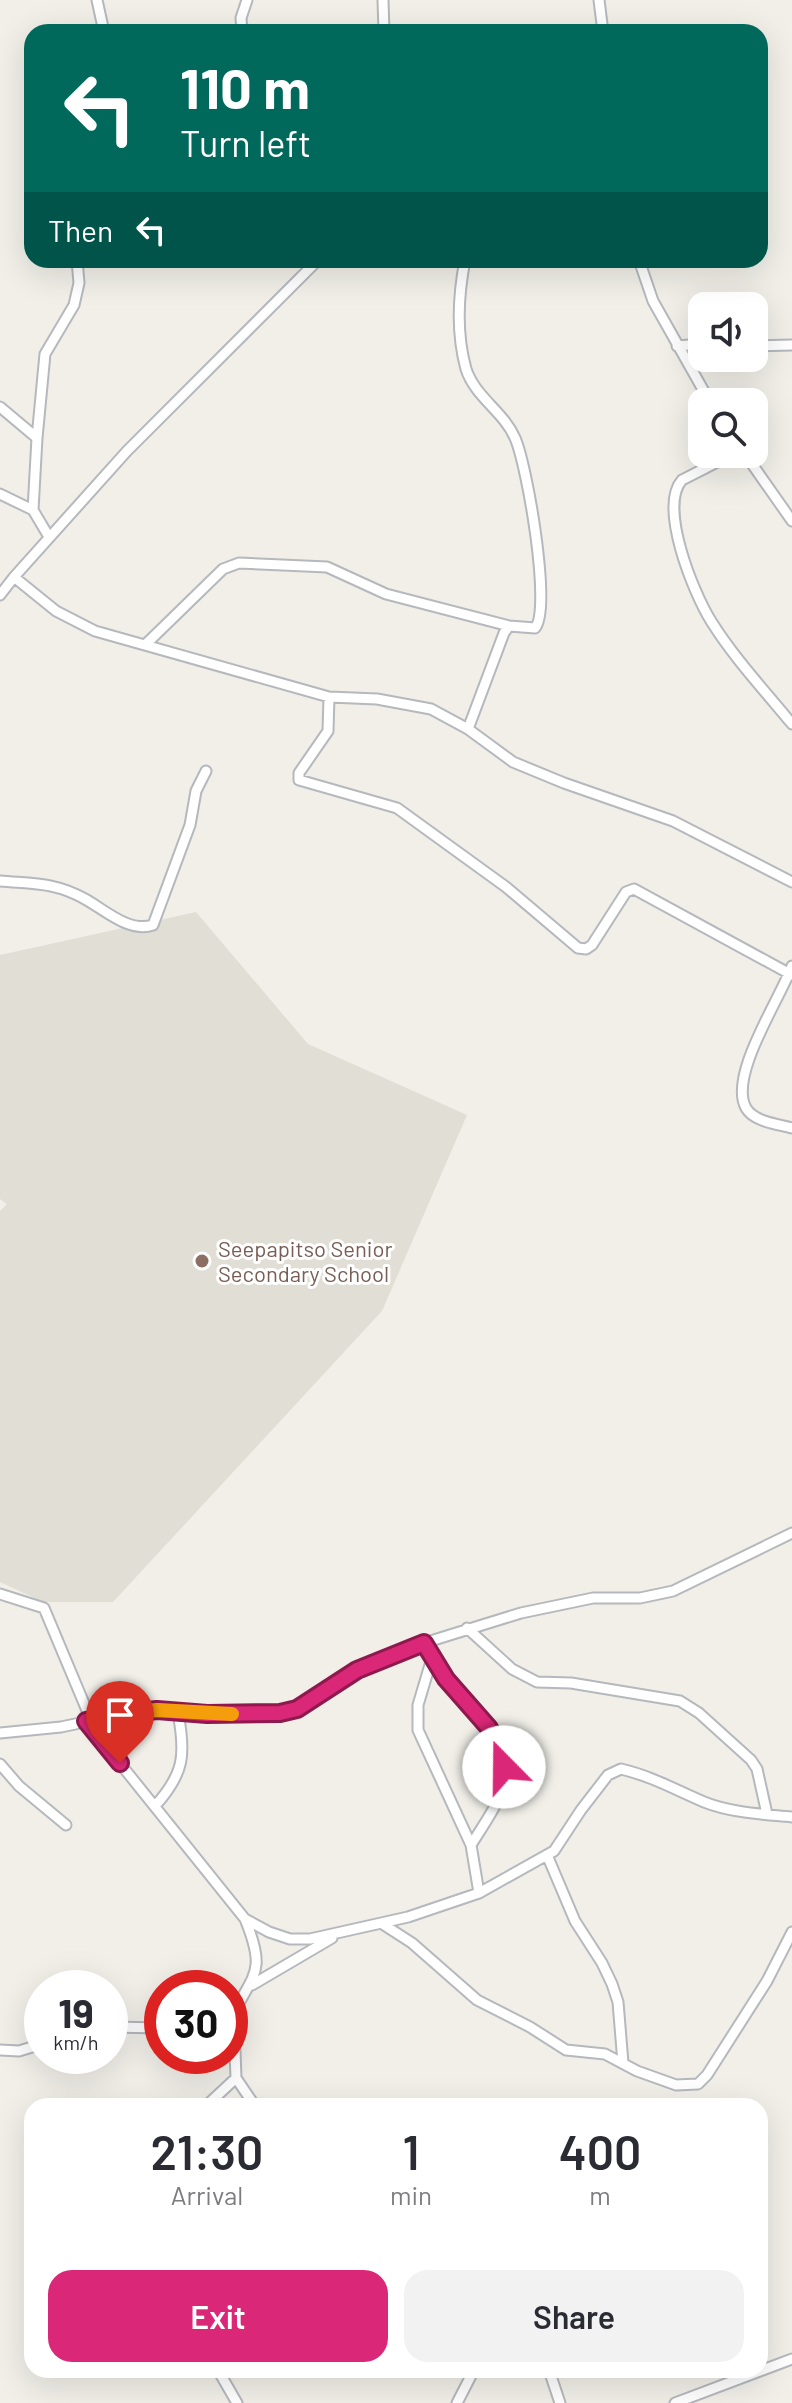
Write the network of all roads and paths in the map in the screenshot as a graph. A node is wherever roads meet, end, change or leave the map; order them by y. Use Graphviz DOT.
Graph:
graph roads {
  1 [pos="97,0"];
  2 [pos="247,0"];
  3 [pos="383,0"];
  4 [pos="599,0"];
  5 [pos="102,24"];
  6 [pos="241,24"];
  7 [pos="384,24"];
  8 [pos="602,24"];
  9 [pos="78,268"];
  10 [pos="310,268"];
  11 [pos="463,268"];
  12 [pos="642,268"];
  13 [pos="688,345"];
  14 [pos="792,345"];
  15 [pos="677,346"];
  16 [pos="768,346"];
  17 [pos="702,388"];
  18 [pos="0,407"];
  19 [pos="37,438"];
  20 [pos="706,468"];
  21 [pos="755,468"];
  22 [pos="0,494"];
  23 [pos="33,510"];
  24 [pos="792,521"];
  25 [pos="49,537"];
  26 [pos="14,577"];
  27 [pos="0,595"];
  28 [pos="509,626"];
  29 [pos="145,645"];
  30 [pos="329,697"];
  31 [pos="792,724"];
  32 [pos="468,729"];
  33 [pos="206,771"];
  34 [pos="0,881"];
  35 [pos="792,882"];
  36 [pos="791,972"];
  37 [pos="792,1128"];
  38 [pos="791,1537"];
  39 [pos="0,1594"];
  40 [pos="467,1628"];
  41 [pos="424,1643"];
  42 [pos="432,1658"];
  43 [pos="178,1713"];
  44 [pos="89,1720"];
  45 [pos="0,1733"];
  46 [pos="0,1764"];
  47 [pos="155,1806"];
  48 [pos="767,1814"];
  49 [pos="792,1817"];
  50 [pos="66,1825"];
  51 [pos="471,1845"];
  52 [pos="547,1855"];
  53 [pos="479,1893"];
  54 [pos="245,1919"];
  55 [pos="381,1923"];
  56 [pos="792,1932"];
  57 [pos="340,1933"];
  58 [pos="252,1985"];
  59 [pos="248,1990"];
  60 [pos="24,2049"];
  61 [pos="0,2050"];
  62 [pos="623,2063"];
  63 [pos="236,2074"];
  64 [pos="236,2078"];
  65 [pos="215,2098"];
  66 [pos="250,2098"];
  67 [pos="792,2359"];
  68 [pos="768,2368"];
  69 [pos="223,2378"];
  70 [pos="470,2378"];
  71 [pos="552,2378"];
  72 [pos="741,2378"];
  73 [pos="237,2403"];
  74 [pos="457,2403"];
  75 [pos="560,2403"];
  76 [pos="675,2403"];
  1 -- 5 [label="street"];
  2 -- 6 [label="street"];
  3 -- 7 [label="street"];
  4 -- 8 [label="street"];
  9 -- 19 [label="street"];
  10 -- 25 [label="street"];
  11 -- 28 [label="street"];
  12 -- 15 [label="street"];
  13 -- 15 [label="street"];
  14 -- 16 [label="street"];
  15 -- 17 [label="street"];
  18 -- 19 [label="street"];
  19 -- 23 [label="street"];
  20 -- 31 [label="street"];
  21 -- 24 [label="street"];
  22 -- 23 [label="street"];
  23 -- 25 [label="street"];
  25 -- 26 [label="street"];
  26 -- 27 [label="street"];
  26 -- 29 [label="street"];
  28 -- 29 [label="street"];
  28 -- 32 [label="street"];
  29 -- 30 [label="street"];
  30 -- 32 [label="street"];
  30 -- 36 [label="street"];
  32 -- 35 [label="street"];
  33 -- 34 [label="street"];
  36 -- 37 [label="street"];
  38 -- 40 [label="street"];
  39 -- 44 [label="street"];
  40 -- 41 [label="street"];
  40 -- 48 [label="street"];
  41 -- 42 [label="street"];
  41 -- 43 [label="street"];
  42 -- 51 [label="street"];
  42 -- 51 [label="street"];
  43 -- 44 [label="street"];
  43 -- 47 [label="street"];
  44 -- 45 [label="street"];
  44 -- 47 [label="street"];
  46 -- 50 [label="street"];
  47 -- 54 [label="street"];
  48 -- 49 [label="street"];
  48 -- 52 [label="street"];
  51 -- 53 [label="street"];
  52 -- 53 [label="street"];
  52 -- 62 [label="street"];
  53 -- 55 [label="street"];
  54 -- 57 [label="street"];
  54 -- 58 [label="street"];
  55 -- 57 [label="street"];
  55 -- 62 [label="street"];
  56 -- 62 [label="street"];
  57 -- 58 [label="street"];
  58 -- 59 [label="street"];
  60 -- 61 [label="street"];
  63 -- 64 [label="street"];
  64 -- 65 [label="street"];
  64 -- 66 [label="street"];
  67 -- 68 [label="street"];
  69 -- 73 [label="street"];
  70 -- 74 [label="street"];
  71 -- 75 [label="street"];
  72 -- 76 [label="street"];
}
